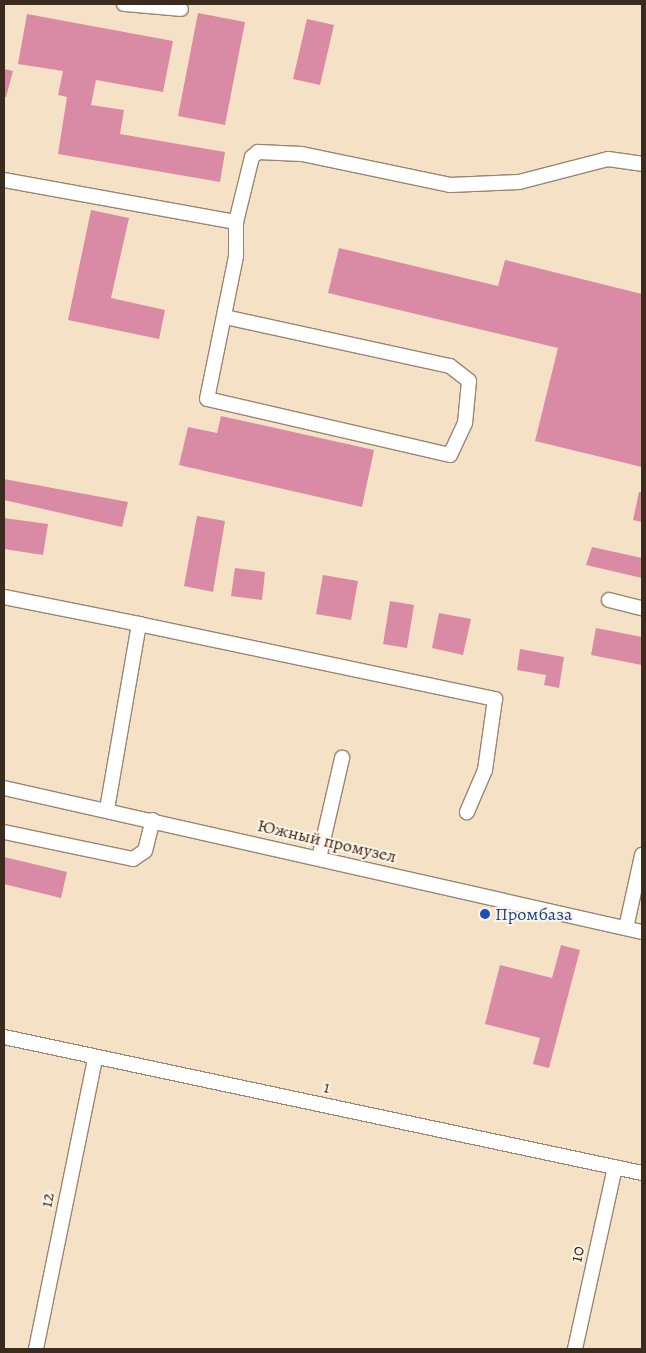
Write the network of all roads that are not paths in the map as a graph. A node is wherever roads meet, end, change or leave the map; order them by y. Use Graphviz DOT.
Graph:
graph roads {
  1 [pos="124,4"];
  2 [pos="181,9"];
  3 [pos="642,164"];
  4 [pos="4,180"];
  5 [pos="236,222"];
  6 [pos="225,317"];
  7 [pos="4,597"];
  8 [pos="609,600"];
  9 [pos="642,608"];
  10 [pos="139,624"];
  11 [pos="342,758"];
  12 [pos="4,788"];
  13 [pos="107,809"];
  14 [pos="467,812"];
  15 [pos="152,820"];
  16 [pos="4,832"];
  17 [pos="642,855"];
  18 [pos="319,858"];
  19 [pos="626,928"];
  20 [pos="642,932"];
  21 [pos="4,1038"];
  22 [pos="96,1058"];
  23 [pos="615,1167"];
  24 [pos="642,1173"];
  25 [pos="36,1349"];
  26 [pos="575,1349"];
  1 -- 2 [label="street"];
  3 -- 5 [label="street"];
  4 -- 5 [label="street"];
  5 -- 6 [label="street"];
  6 -- 6 [label="street"];
  7 -- 10 [label="street"];
  8 -- 9 [label="street"];
  10 -- 13 [label="street"];
  10 -- 14 [label="street"];
  11 -- 18 [label="street"];
  12 -- 13 [label="street, Южный промузел"];
  13 -- 15 [label="street, Южный промузел"];
  15 -- 16 [label="street"];
  15 -- 18 [label="street, Южный промузел"];
  17 -- 19 [label="street"];
  18 -- 19 [label="street, Южный промузел"];
  19 -- 20 [label="street, Южный промузел"];
  21 -- 22 [label="street, 1 / 1"];
  22 -- 23 [label="street, 1 / 1"];
  22 -- 25 [label="street, 12 / 12"];
  23 -- 24 [label="street, 1 / 1"];
  23 -- 26 [label="street, 10 / 10"];
}
